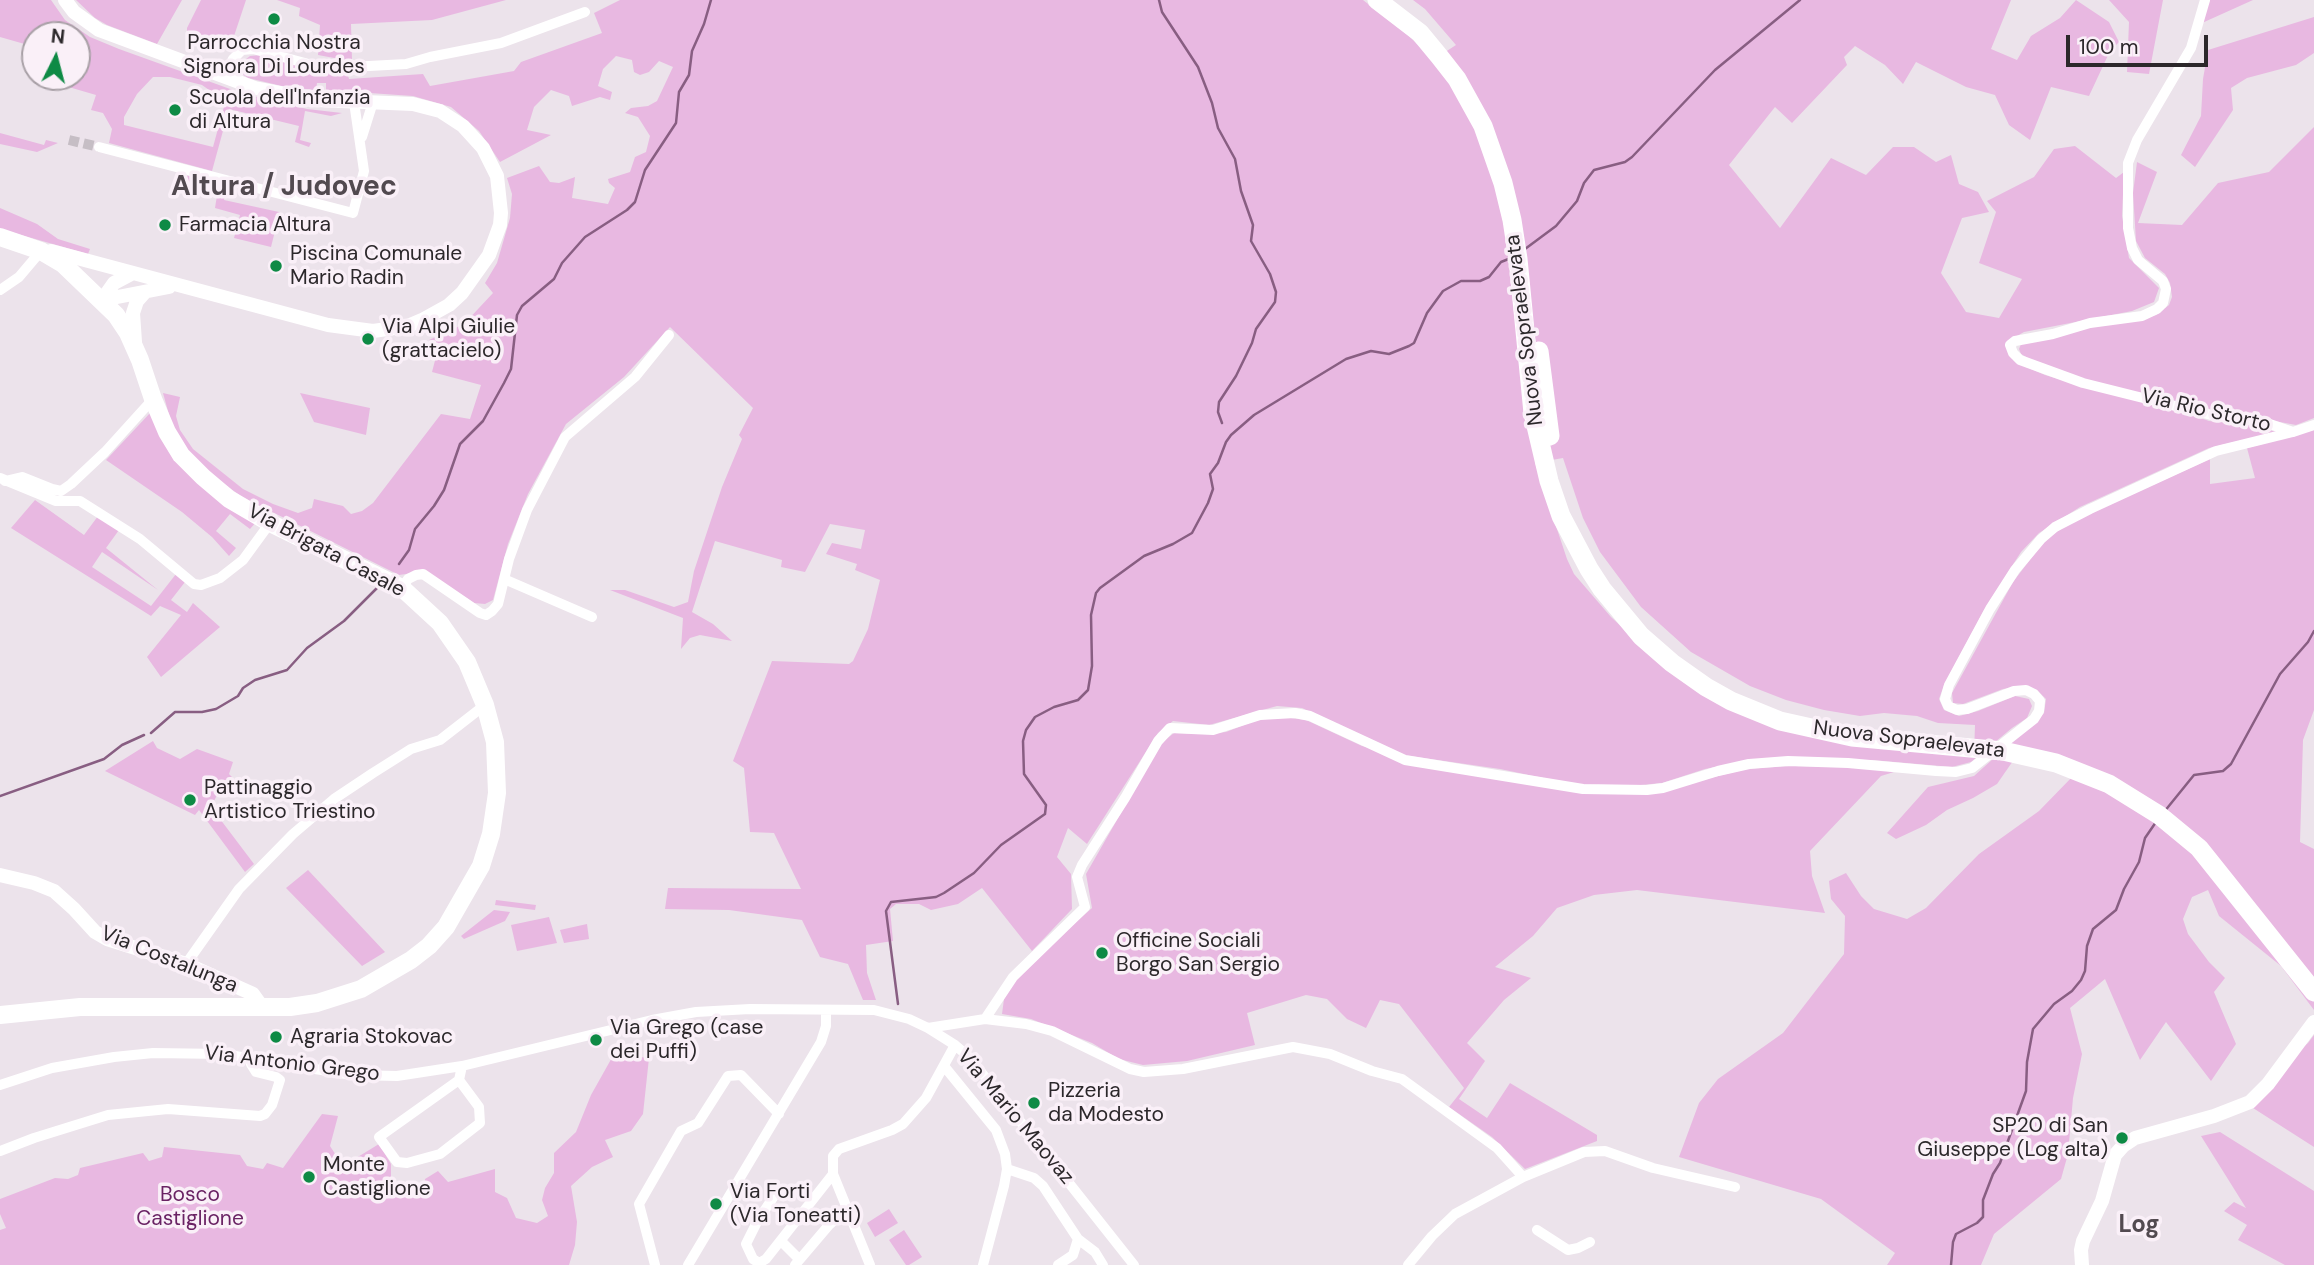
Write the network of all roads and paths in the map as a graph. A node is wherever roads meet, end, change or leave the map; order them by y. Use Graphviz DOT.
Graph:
graph roads {
  1 [pos="65,0"];
  2 [pos="1377,0"];
  3 [pos="1398,0"];
  4 [pos="2205,0"];
  5 [pos="585,12"];
  6 [pos="1444,53"];
  7 [pos="224,77"];
  8 [pos="354,102"];
  9 [pos="373,102"];
  10 [pos="361,140"];
  11 [pos="99,147"];
  12 [pos="0,236"];
  13 [pos="35,248"];
  14 [pos="131,274"];
  15 [pos="181,288"];
  16 [pos="0,290"];
  17 [pos="145,292"];
  18 [pos="102,300"];
  19 [pos="669,335"];
  20 [pos="140,360"];
  21 [pos="153,399"];
  22 [pos="2314,425"];
  23 [pos="2293,432"];
  24 [pos="3,480"];
  25 [pos="270,523"];
  26 [pos="504,579"];
  27 [pos="402,588"];
  28 [pos="593,617"];
  29 [pos="485,705"];
  30 [pos="1974,741"];
  31 [pos="0,875"];
  32 [pos="186,964"];
  33 [pos="2314,973"];
  34 [pos="2314,992"];
  35 [pos="263,1008"];
  36 [pos="826,1010"];
  37 [pos="0,1015"];
  38 [pos="985,1019"];
  39 [pos="2314,1022"];
  40 [pos="928,1028"];
  41 [pos="955,1045"];
  42 [pos="251,1057"];
  43 [pos="462,1066"];
  44 [pos="944,1066"];
  45 [pos="459,1080"];
  46 [pos="0,1085"];
  47 [pos="779,1114"];
  48 [pos="0,1151"];
  49 [pos="1007,1169"];
  50 [pos="833,1174"];
  51 [pos="1523,1177"];
  52 [pos="1735,1186"];
  53 [pos="778,1190"];
  54 [pos="848,1208"];
  55 [pos="1537,1230"];
  56 [pos="1078,1239"];
  57 [pos="781,1241"];
  58 [pos="1590,1242"];
  59 [pos="691,1261"];
  60 [pos="797,1262"];
  61 [pos="759,1264"];
  62 [pos="655,1265"];
  63 [pos="870,1265"];
  64 [pos="983,1265"];
  65 [pos="1058,1265"];
  66 [pos="1103,1265"];
  67 [pos="1134,1265"];
  68 [pos="1408,1265"];
  69 [pos="2082,1265"];
  1 -- 7 [label="street"];
  2 -- 6 [label="highway, Nuova Sopraelevata"];
  3 -- 6 [label="highway, Nuova Sopraelevata"];
  4 -- 23 [label="street, Via Rio Storto"];
  5 -- 7 [label="street"];
  6 -- 30 [label="highway, Nuova Sopraelevata"];
  7 -- 8 [label="street"];
  8 -- 9 [label="street"];
  8 -- 10 [label="street"];
  9 -- 10 [label="street"];
  9 -- 15 [label="street"];
  10 -- 11 [label="street"];
  12 -- 13 [label="main road, Via Brigata Casale"];
  13 -- 14 [label="street"];
  13 -- 16 [label="street"];
  13 -- 18 [label="main road, Via Brigata Casale"];
  14 -- 15 [label="street"];
  14 -- 18 [label="street"];
  15 -- 17 [label="street"];
  17 -- 18 [label="street"];
  17 -- 20 [label="street"];
  18 -- 20 [label="main road, Via Brigata Casale"];
  19 -- 26 [label="street"];
  20 -- 21 [label="main road, Via Brigata Casale"];
  21 -- 24 [label="street"];
  21 -- 25 [label="main road, Via Brigata Casale"];
  22 -- 23 [label="street"];
  23 -- 38 [label="street, Via Rio Storto"];
  24 -- 25 [label="street"];
  25 -- 27 [label="main road, Via Brigata Casale"];
  26 -- 27 [label="street"];
  26 -- 28 [label="street"];
  27 -- 29 [label="main road, Via Brigata Casale"];
  29 -- 32 [label="street"];
  29 -- 35 [label="main road, Via Brigata Casale"];
  30 -- 33 [label="highway, Nuova Sopraelevata"];
  30 -- 34 [label="highway, Nuova Sopraelevata"];
  31 -- 32 [label="street, Via Costalunga"];
  32 -- 35 [label="street, Via Costalunga"];
  35 -- 37 [label="main road, Via Brigata Casale"];
  36 -- 40 [label="street, Via Mario Maovaz"];
  36 -- 43 [label="street, Via Antonio Grego"];
  36 -- 47 [label="street"];
  38 -- 40 [label="street"];
  38 -- 51 [label="street"];
  39 -- 69 [label="street"];
  40 -- 41 [label="street, Via Mario Maovaz"];
  41 -- 44 [label="street"];
  41 -- 67 [label="street, Via Mario Maovaz"];
  42 -- 43 [label="street, Via Antonio Grego"];
  42 -- 46 [label="street, Via Antonio Grego"];
  42 -- 48 [label="street"];
  43 -- 45 [label="street"];
  44 -- 49 [label="street"];
  44 -- 50 [label="street"];
  45 -- 45 [label="street"];
  47 -- 59 [label="street"];
  47 -- 62 [label="street"];
  49 -- 56 [label="street"];
  49 -- 64 [label="street"];
  50 -- 54 [label="street"];
  50 -- 57 [label="street"];
  51 -- 52 [label="street"];
  51 -- 68 [label="street"];
  53 -- 61 [label="street"];
  54 -- 60 [label="street"];
  54 -- 63 [label="street"];
  55 -- 58 [label="street"];
  56 -- 65 [label="street"];
  56 -- 66 [label="street"];
  57 -- 60 [label="street"];
  57 -- 61 [label="street"];
}
